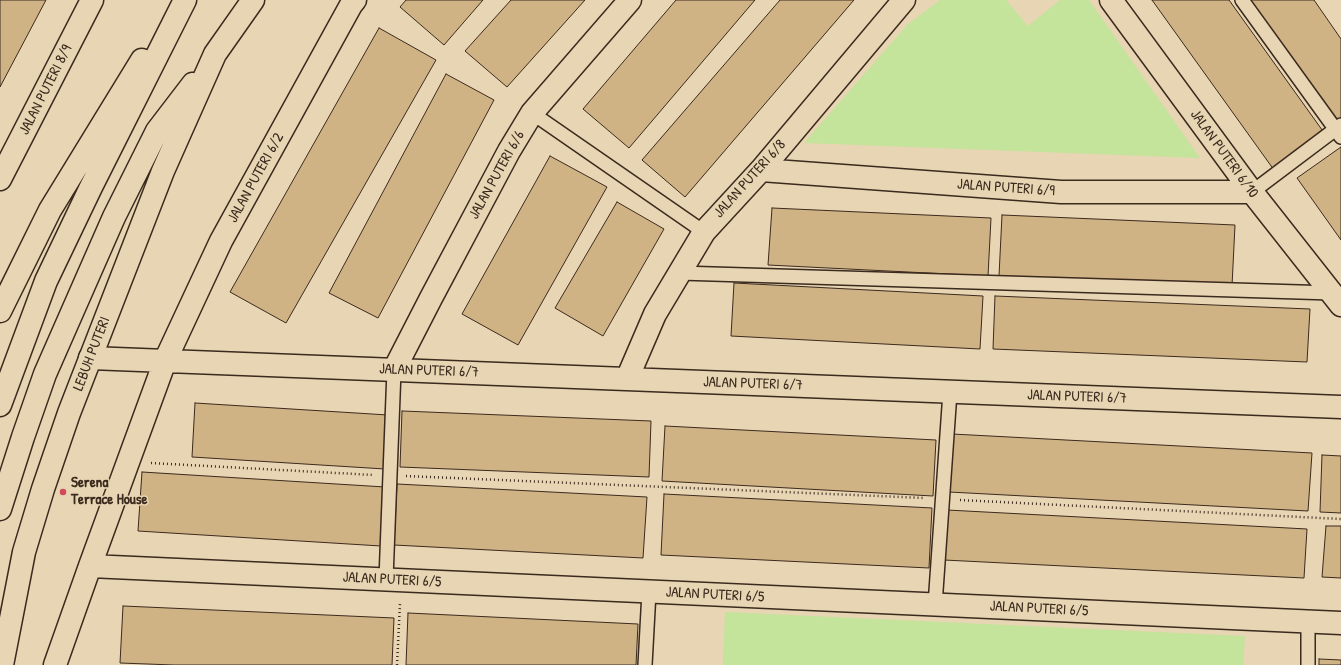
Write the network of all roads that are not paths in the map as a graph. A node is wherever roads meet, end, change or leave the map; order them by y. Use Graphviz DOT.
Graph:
graph roads {
  1 [pos="92,0"];
  2 [pos="182,0"];
  3 [pos="185,0"];
  4 [pos="253,0"];
  5 [pos="355,0"];
  6 [pos="630,0"];
  7 [pos="1111,0"];
  8 [pos="1242,0"];
  9 [pos="902,1"];
  10 [pos="215,54"];
  11 [pos="532,113"];
  12 [pos="1339,130"];
  13 [pos="761,170"];
  14 [pos="0,179"];
  15 [pos="1252,192"];
  16 [pos="704,232"];
  17 [pos="680,272"];
  18 [pos="1336,299"];
  19 [pos="0,311"];
  20 [pos="90,358"];
  21 [pos="165,361"];
  22 [pos="394,370"];
  23 [pos="627,379"];
  24 [pos="950,392"];
  25 [pos="0,405"];
  26 [pos="1341,407"];
  27 [pos="0,509"];
  28 [pos="90,566"];
  29 [pos="394,580"];
  30 [pos="649,592"];
  31 [pos="935,605"];
  32 [pos="1308,622"];
  33 [pos="1341,623"];
  34 [pos="2,665"];
  35 [pos="55,665"];
  36 [pos="644,665"];
  37 [pos="1308,665"];
  1 -- 14 [label="street, JALAN PUTERI 8/9"];
  2 -- 19 [label="street"];
  3 -- 25 [label="street"];
  4 -- 10 [label="street, LEBUH PUTERI"];
  5 -- 21 [label="street, JALAN PUTERI 6/2"];
  6 -- 11 [label="street, JALAN PUTERI 6/6"];
  7 -- 15 [label="street, JALAN PUTERI 6/10"];
  8 -- 12 [label="lane"];
  9 -- 13 [label="street, JALAN PUTERI 6/8"];
  10 -- 20 [label="street, LEBUH PUTERI"];
  10 -- 27 [label="street, LEBUH PUTERI"];
  11 -- 16 [label="lane"];
  11 -- 22 [label="street, JALAN PUTERI 6/6"];
  12 -- 15 [label="lane"];
  13 -- 15 [label="street, JALAN PUTERI 6/9"];
  13 -- 16 [label="street, JALAN PUTERI 6/8"];
  15 -- 18 [label="street, JALAN PUTERI 6/10"];
  16 -- 17 [label="street, JALAN PUTERI 6/8"];
  17 -- 18 [label="lane"];
  17 -- 23 [label="street, JALAN PUTERI 6/8"];
  20 -- 21 [label="street, JALAN PUTERI 6/7"];
  20 -- 34 [label="street, LEBUH PUTERI"];
  21 -- 22 [label="street, JALAN PUTERI 6/7"];
  21 -- 28 [label="street, JALAN PUTERI 6/2"];
  22 -- 23 [label="street, JALAN PUTERI 6/7"];
  22 -- 29 [label="lane"];
  23 -- 24 [label="street, JALAN PUTERI 6/7"];
  24 -- 26 [label="street, JALAN PUTERI 6/7"];
  24 -- 31 [label="lane"];
  28 -- 29 [label="street, JALAN PUTERI 6/5"];
  28 -- 35 [label="street, JALAN PUTERI 6/2"];
  29 -- 30 [label="street, JALAN PUTERI 6/5"];
  30 -- 31 [label="street, JALAN PUTERI 6/5"];
  30 -- 36 [label="lane"];
  31 -- 32 [label="street, JALAN PUTERI 6/5"];
  32 -- 33 [label="street, JALAN PUTERI 6/5"];
  32 -- 37 [label="lane"];
}
